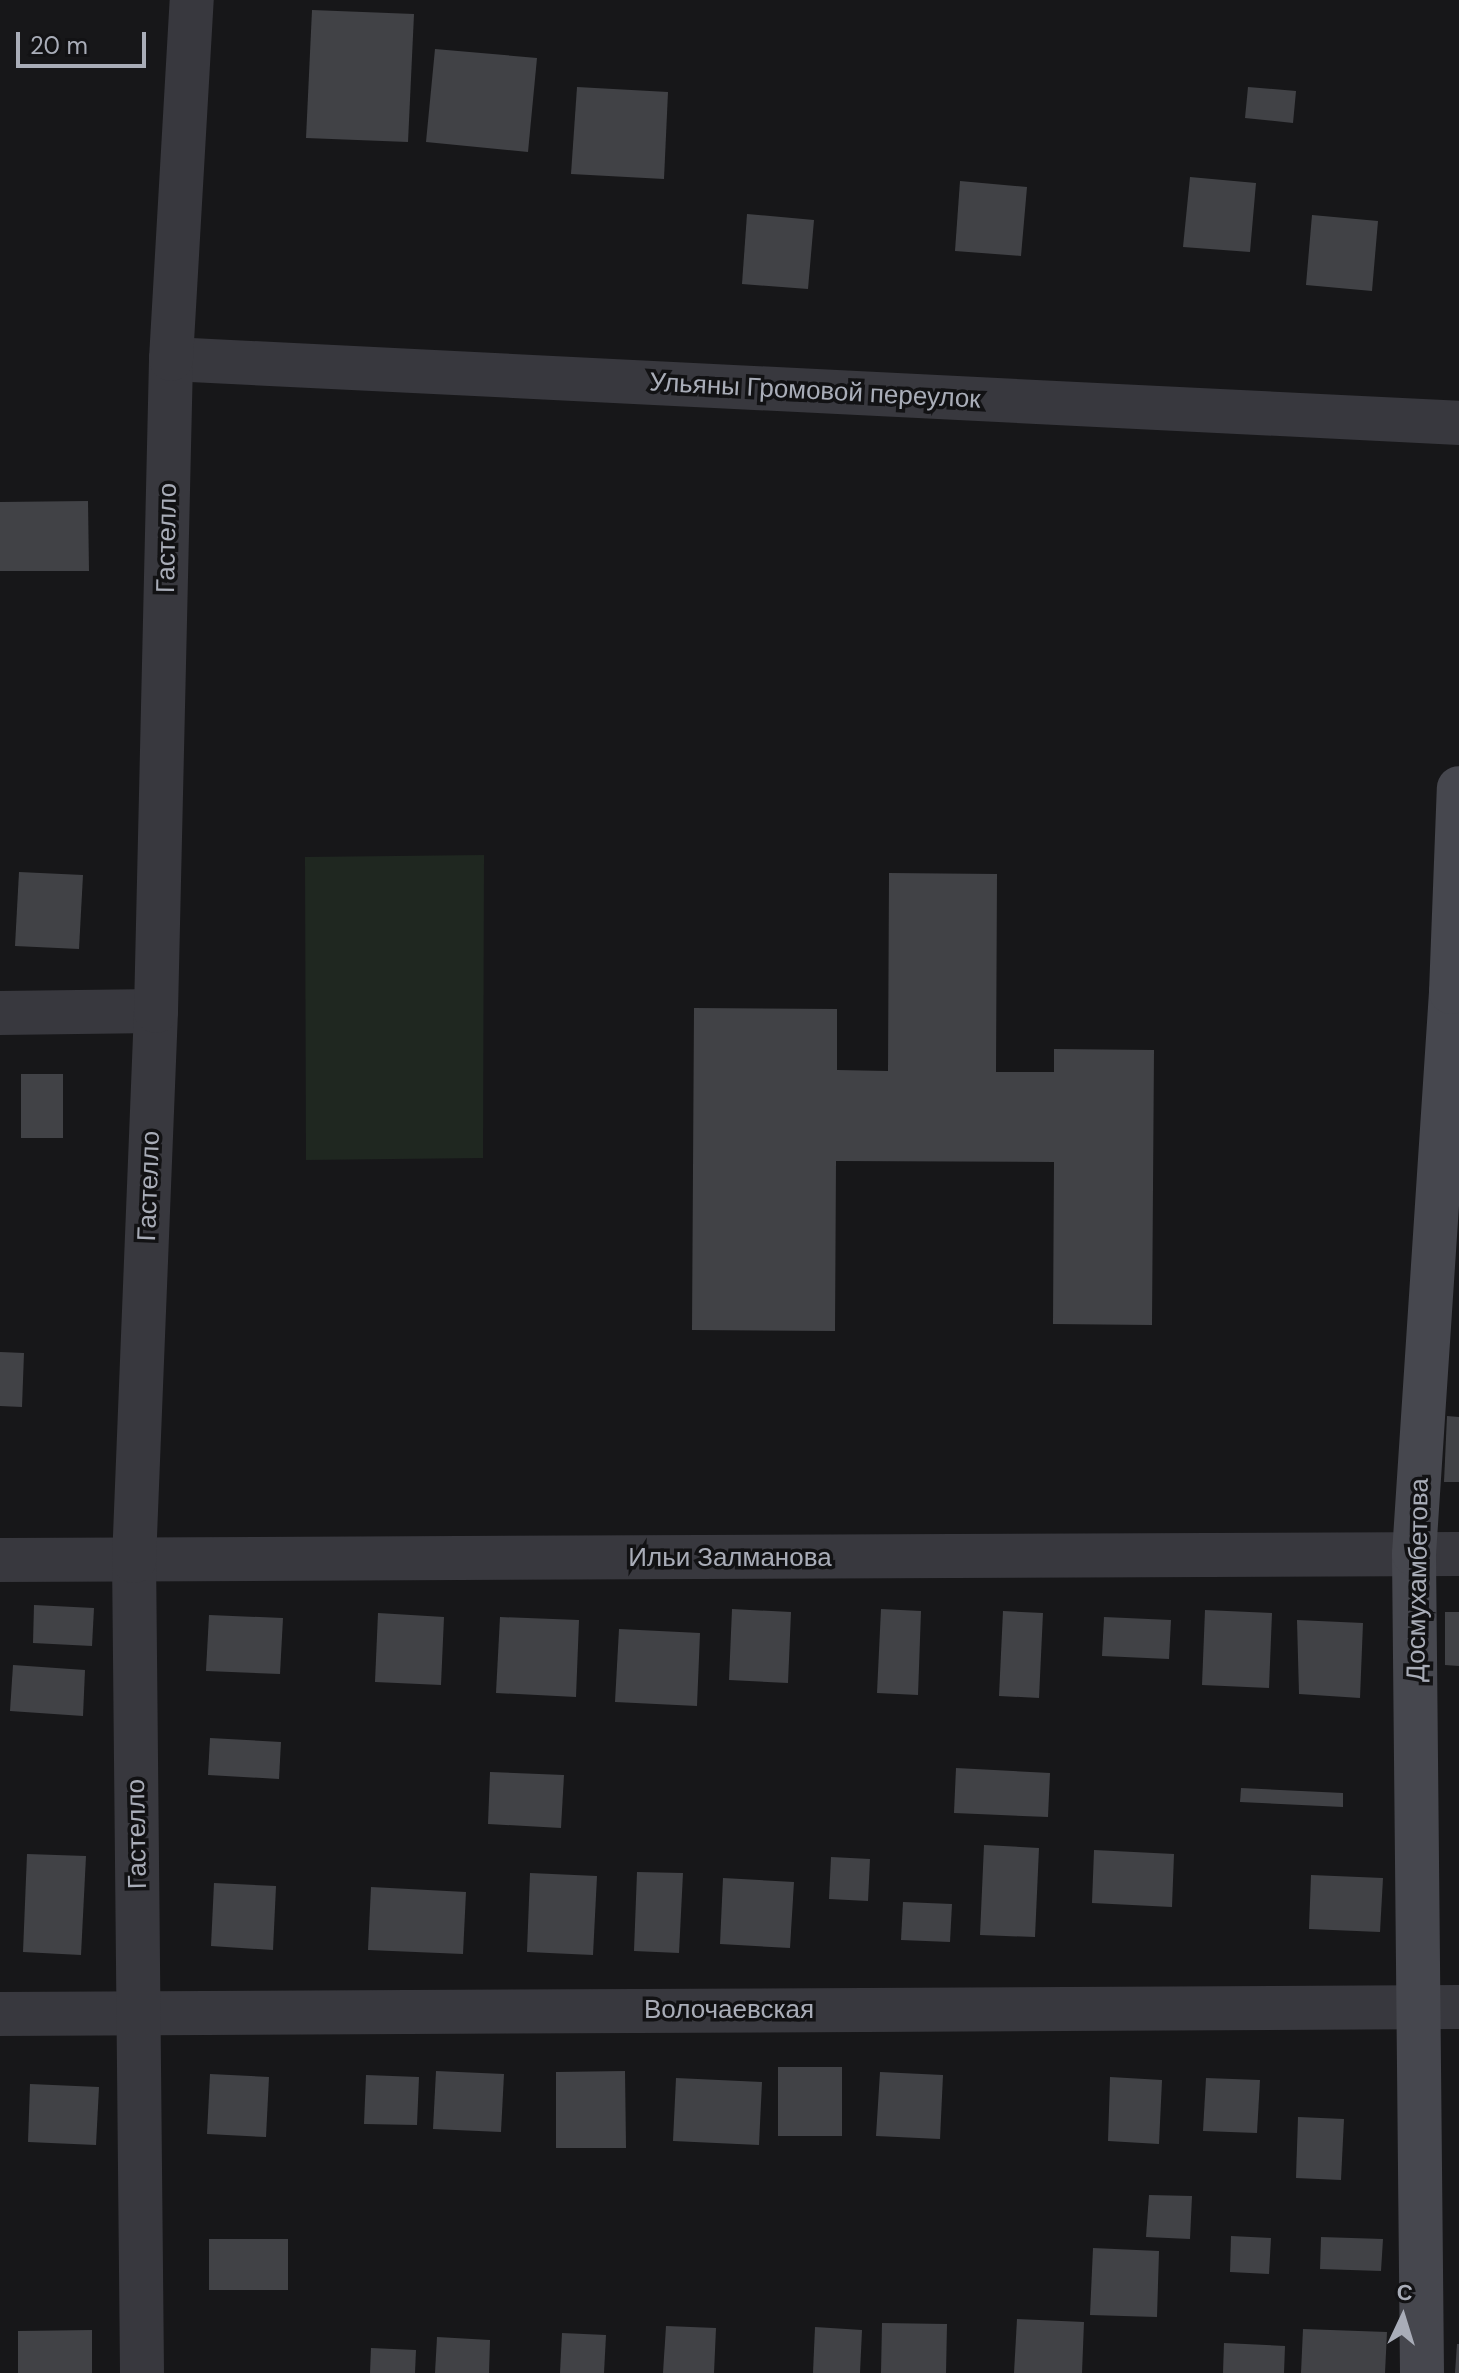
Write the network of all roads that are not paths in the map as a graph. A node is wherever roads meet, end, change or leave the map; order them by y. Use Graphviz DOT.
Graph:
graph roads {
  1 [pos="192,0"];
  2 [pos="171,359"];
  3 [pos="1459,423"];
  4 [pos="1459,788"];
  5 [pos="1455,991"];
  6 [pos="156,1011"];
  7 [pos="0,1013"];
  8 [pos="1414,1554"];
  9 [pos="1459,1554"];
  10 [pos="0,1560"];
  11 [pos="134,1561"];
  12 [pos="1440,2007"];
  13 [pos="139,2013"];
  14 [pos="0,2014"];
  15 [pos="142,2373"];
  16 [pos="1422,2373"];
  1 -- 2 [label="street, Гастелло"];
  2 -- 3 [label="street, Ульяны Громовой переулок"];
  2 -- 6 [label="street, Гастелло"];
  4 -- 5 [label="street, Досмухамбетова"];
  5 -- 8 [label="street, Досмухамбетова"];
  6 -- 7 [label="street"];
  6 -- 11 [label="street, Гастелло"];
  8 -- 9 [label="street, Ильи Залманова"];
  8 -- 11 [label="street, Ильи Залманова"];
  8 -- 12 [label="street, Досмухамбетова"];
  10 -- 11 [label="street, Ильи Залманова"];
  11 -- 13 [label="street, Гастелло"];
  12 -- 13 [label="street, Волочаевская"];
  12 -- 16 [label="street, Досмухамбетова"];
  13 -- 14 [label="street, Волочаевская"];
  13 -- 15 [label="street, Гастелло"];
}
